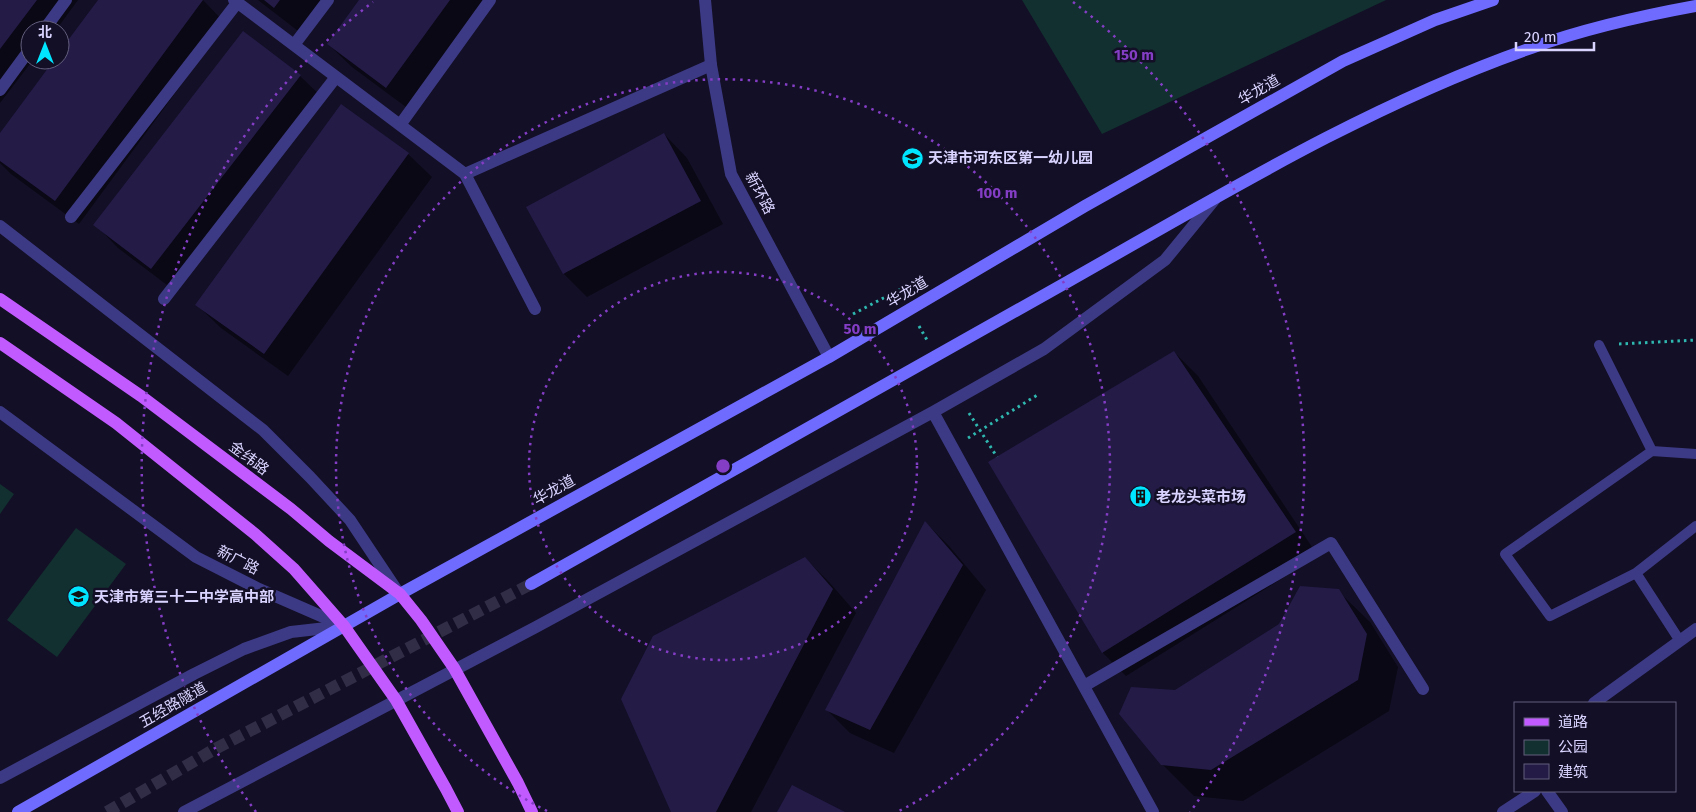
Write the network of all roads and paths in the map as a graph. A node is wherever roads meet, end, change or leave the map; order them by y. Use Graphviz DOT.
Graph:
graph roads {
  1 [pos="66,0"];
  2 [pos="328,0"];
  3 [pos="490,0"];
  4 [pos="705,0"];
  5 [pos="1493,0"];
  6 [pos="236,1"];
  7 [pos="1696,6"];
  8 [pos="51,20"];
  9 [pos="294,45"];
  10 [pos="20,63"];
  11 [pos="711,65"];
  12 [pos="336,77"];
  13 [pos="0,90"];
  14 [pos="400,125"];
  15 [pos="465,174"];
  16 [pos="1215,199"];
  17 [pos="71,217"];
  18 [pos="0,226"];
  19 [pos="921,278"];
  20 [pos="0,299"];
  21 [pos="164,299"];
  22 [pos="536,309"];
  23 [pos="853,314"];
  24 [pos="1696,340"];
  25 [pos="0,342"];
  26 [pos="1599,345"];
  27 [pos="829,357"];
  28 [pos="1039,394"];
  29 [pos="0,412"];
  30 [pos="933,412"];
  31 [pos="952,447"];
  32 [pos="1652,451"];
  33 [pos="1696,454"];
  34 [pos="1696,526"];
  35 [pos="1636,573"];
  36 [pos="532,584"];
  37 [pos="400,594"];
  38 [pos="344,626"];
  39 [pos="1696,629"];
  40 [pos="1680,640"];
  41 [pos="454,668"];
  42 [pos="1084,686"];
  43 [pos="1422,689"];
  44 [pos="396,700"];
  45 [pos="1595,702"];
  46 [pos="0,778"];
  47 [pos="1533,792"];
  48 [pos="1548,792"];
  49 [pos="18,812"];
  50 [pos="184,812"];
  51 [pos="458,812"];
  52 [pos="532,812"];
  53 [pos="1153,812"];
  54 [pos="1503,812"];
  55 [pos="1562,812"];
  1 -- 8 [label="street"];
  2 -- 9 [label="street"];
  3 -- 14 [label="street"];
  4 -- 11 [label="street, 新环路"];
  5 -- 27 [label="main road, 华龙道"];
  6 -- 9 [label="street"];
  6 -- 17 [label="street"];
  7 -- 16 [label="main road"];
  9 -- 12 [label="street"];
  10 -- 13 [label="street"];
  11 -- 15 [label="street"];
  11 -- 27 [label="street, 新环路"];
  12 -- 14 [label="street"];
  12 -- 21 [label="street"];
  14 -- 15 [label="street"];
  15 -- 22 [label="street"];
  16 -- 30 [label="street"];
  16 -- 36 [label="main road"];
  18 -- 37 [label="street"];
  19 -- 23 [label="path"];
  20 -- 37 [label="main road, 金纬路"];
  24 -- 26 [label="path"];
  25 -- 38 [label="main road"];
  26 -- 32 [label="lane"];
  27 -- 37 [label="main road, 华龙道"];
  28 -- 31 [label="path"];
  29 -- 38 [label="street, 新广路"];
  30 -- 31 [label="street"];
  30 -- 41 [label="street"];
  31 -- 42 [label="street"];
  32 -- 33 [label="lane"];
  32 -- 35 [label="lane"];
  34 -- 35 [label="lane"];
  35 -- 40 [label="lane"];
  37 -- 38 [label="main road, 华龙道"];
  37 -- 41 [label="main road, 金纬路"];
  38 -- 44 [label="main road"];
  38 -- 46 [label="street"];
  38 -- 49 [label="main road, 五经路隧道"];
  39 -- 40 [label="street"];
  40 -- 45 [label="street"];
  41 -- 44 [label="street"];
  41 -- 52 [label="main road"];
  42 -- 43 [label="street"];
  42 -- 53 [label="street"];
  44 -- 50 [label="street"];
  44 -- 51 [label="main road"];
  47 -- 54 [label="street"];
  48 -- 55 [label="street"];
}
